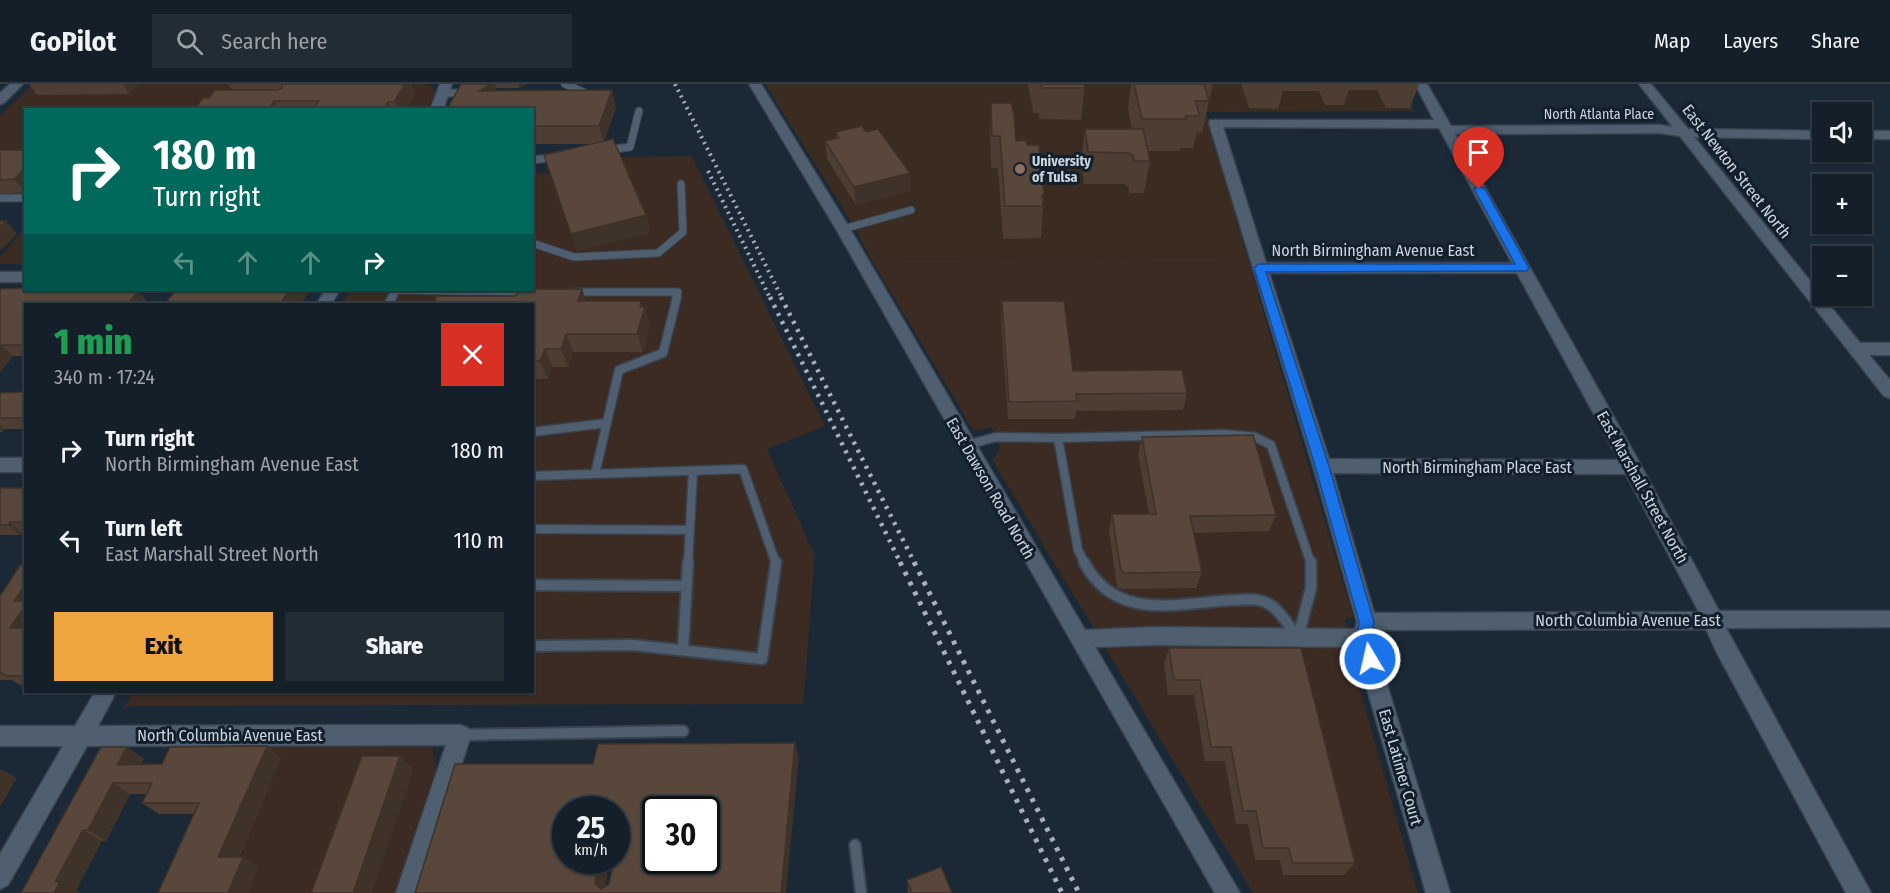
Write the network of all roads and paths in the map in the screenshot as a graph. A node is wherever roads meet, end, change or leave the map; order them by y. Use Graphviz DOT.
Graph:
graph roads {
  1 [pos="17,84"];
  2 [pos="565,84"];
  3 [pos="755,84"];
  4 [pos="1421,84"];
  5 [pos="1645,84"];
  6 [pos="445,88"];
  7 [pos="477,93"];
  8 [pos="568,94"];
  9 [pos="0,100"];
  10 [pos="437,108"];
  11 [pos="639,111"];
  12 [pos="1215,123"];
  13 [pos="1445,127"];
  14 [pos="1684,133"];
  15 [pos="1812,135"];
  16 [pos="1872,135"];
  17 [pos="1890,135"];
  18 [pos="597,152"];
  19 [pos="565,156"];
  20 [pos="534,160"];
  21 [pos="681,184"];
  22 [pos="0,198"];
  23 [pos="24,198"];
  24 [pos="911,210"];
  25 [pos="843,229"];
  26 [pos="534,244"];
  27 [pos="1259,268"];
  28 [pos="1523,268"];
  29 [pos="0,277"];
  30 [pos="24,277"];
  31 [pos="465,291"];
  32 [pos="536,292"];
  33 [pos="560,292"];
  34 [pos="1856,349"];
  35 [pos="1890,349"];
  36 [pos="1890,392"];
  37 [pos="607,423"];
  38 [pos="534,432"];
  39 [pos="1058,438"];
  40 [pos="966,445"];
  41 [pos="0,465"];
  42 [pos="24,465"];
  43 [pos="1322,466"];
  44 [pos="1633,467"];
  45 [pos="693,471"];
  46 [pos="595,474"];
  47 [pos="534,476"];
  48 [pos="534,529"];
  49 [pos="690,530"];
  50 [pos="534,585"];
  51 [pos="686,586"];
  52 [pos="1890,619"];
  53 [pos="1713,620"];
  54 [pos="1365,630"];
  55 [pos="1299,638"];
  56 [pos="1079,639"];
  57 [pos="534,646"];
  58 [pos="683,650"];
  59 [pos="105,693"];
  60 [pos="683,731"];
  61 [pos="460,735"];
  62 [pos="0,736"];
  63 [pos="81,736"];
  64 [pos="855,845"];
  65 [pos="0,877"];
  66 [pos="408,893"];
  67 [pos="861,893"];
  68 [pos="1228,893"];
  69 [pos="1438,893"];
  70 [pos="1859,893"];
  1 -- 9 [label="street"];
  2 -- 8 [label="lane"];
  3 -- 25 [label="street, East Dawson Road North"];
  4 -- 13 [label="street, East Marshall Street North"];
  5 -- 14 [label="street, East Newton Street North"];
  6 -- 7 [label="lane"];
  6 -- 10 [label="street"];
  11 -- 18 [label="lane"];
  12 -- 13 [label="street, North Atlanta Place"];
  12 -- 27 [label="street, East Latimer Court"];
  13 -- 14 [label="street, North Atlanta Place"];
  13 -- 28 [label="street, East Marshall Street North"];
  14 -- 15 [label="street, North Atlanta Place"];
  14 -- 34 [label="street, East Newton Street North"];
  16 -- 17 [label="street"];
  19 -- 20 [label="lane"];
  21 -- 26 [label="lane"];
  22 -- 23 [label="lane"];
  24 -- 25 [label="lane"];
  25 -- 40 [label="street, East Dawson Road North"];
  27 -- 28 [label="street, North Birmingham Avenue East"];
  27 -- 43 [label="street, East Latimer Court"];
  28 -- 44 [label="street, East Marshall Street North"];
  29 -- 30 [label="street"];
  31 -- 32 [label="lane"];
  33 -- 37 [label="lane"];
  34 -- 35 [label="street"];
  34 -- 36 [label="street, East Newton Street North"];
  37 -- 38 [label="lane"];
  37 -- 46 [label="lane"];
  39 -- 40 [label="lane"];
  39 -- 55 [label="lane"];
  39 -- 55 [label="lane"];
  40 -- 56 [label="street, East Dawson Road North"];
  41 -- 42 [label="street"];
  43 -- 44 [label="street, North Birmingham Place East"];
  43 -- 54 [label="street, East Latimer Court"];
  44 -- 53 [label="street, East Marshall Street North"];
  45 -- 46 [label="lane"];
  45 -- 49 [label="lane"];
  45 -- 58 [label="lane"];
  46 -- 47 [label="lane"];
  48 -- 49 [label="lane"];
  49 -- 51 [label="lane"];
  50 -- 51 [label="lane"];
  51 -- 58 [label="lane"];
  52 -- 53 [label="street, North Columbia Avenue East"];
  53 -- 54 [label="street, North Columbia Avenue East"];
  53 -- 70 [label="street, East Marshall Street North"];
  54 -- 55 [label="street, North Columbia Avenue East"];
  54 -- 69 [label="street, East Latimer Court"];
  55 -- 56 [label="street, North Columbia Avenue East"];
  56 -- 68 [label="street, East Dawson Road North"];
  57 -- 58 [label="lane"];
  59 -- 63 [label="street"];
  60 -- 61 [label="lane"];
  61 -- 63 [label="street, North Columbia Avenue East"];
  61 -- 66 [label="street"];
  62 -- 63 [label="street, North Columbia Avenue East"];
  63 -- 65 [label="street"];
  64 -- 67 [label="lane"];
}
